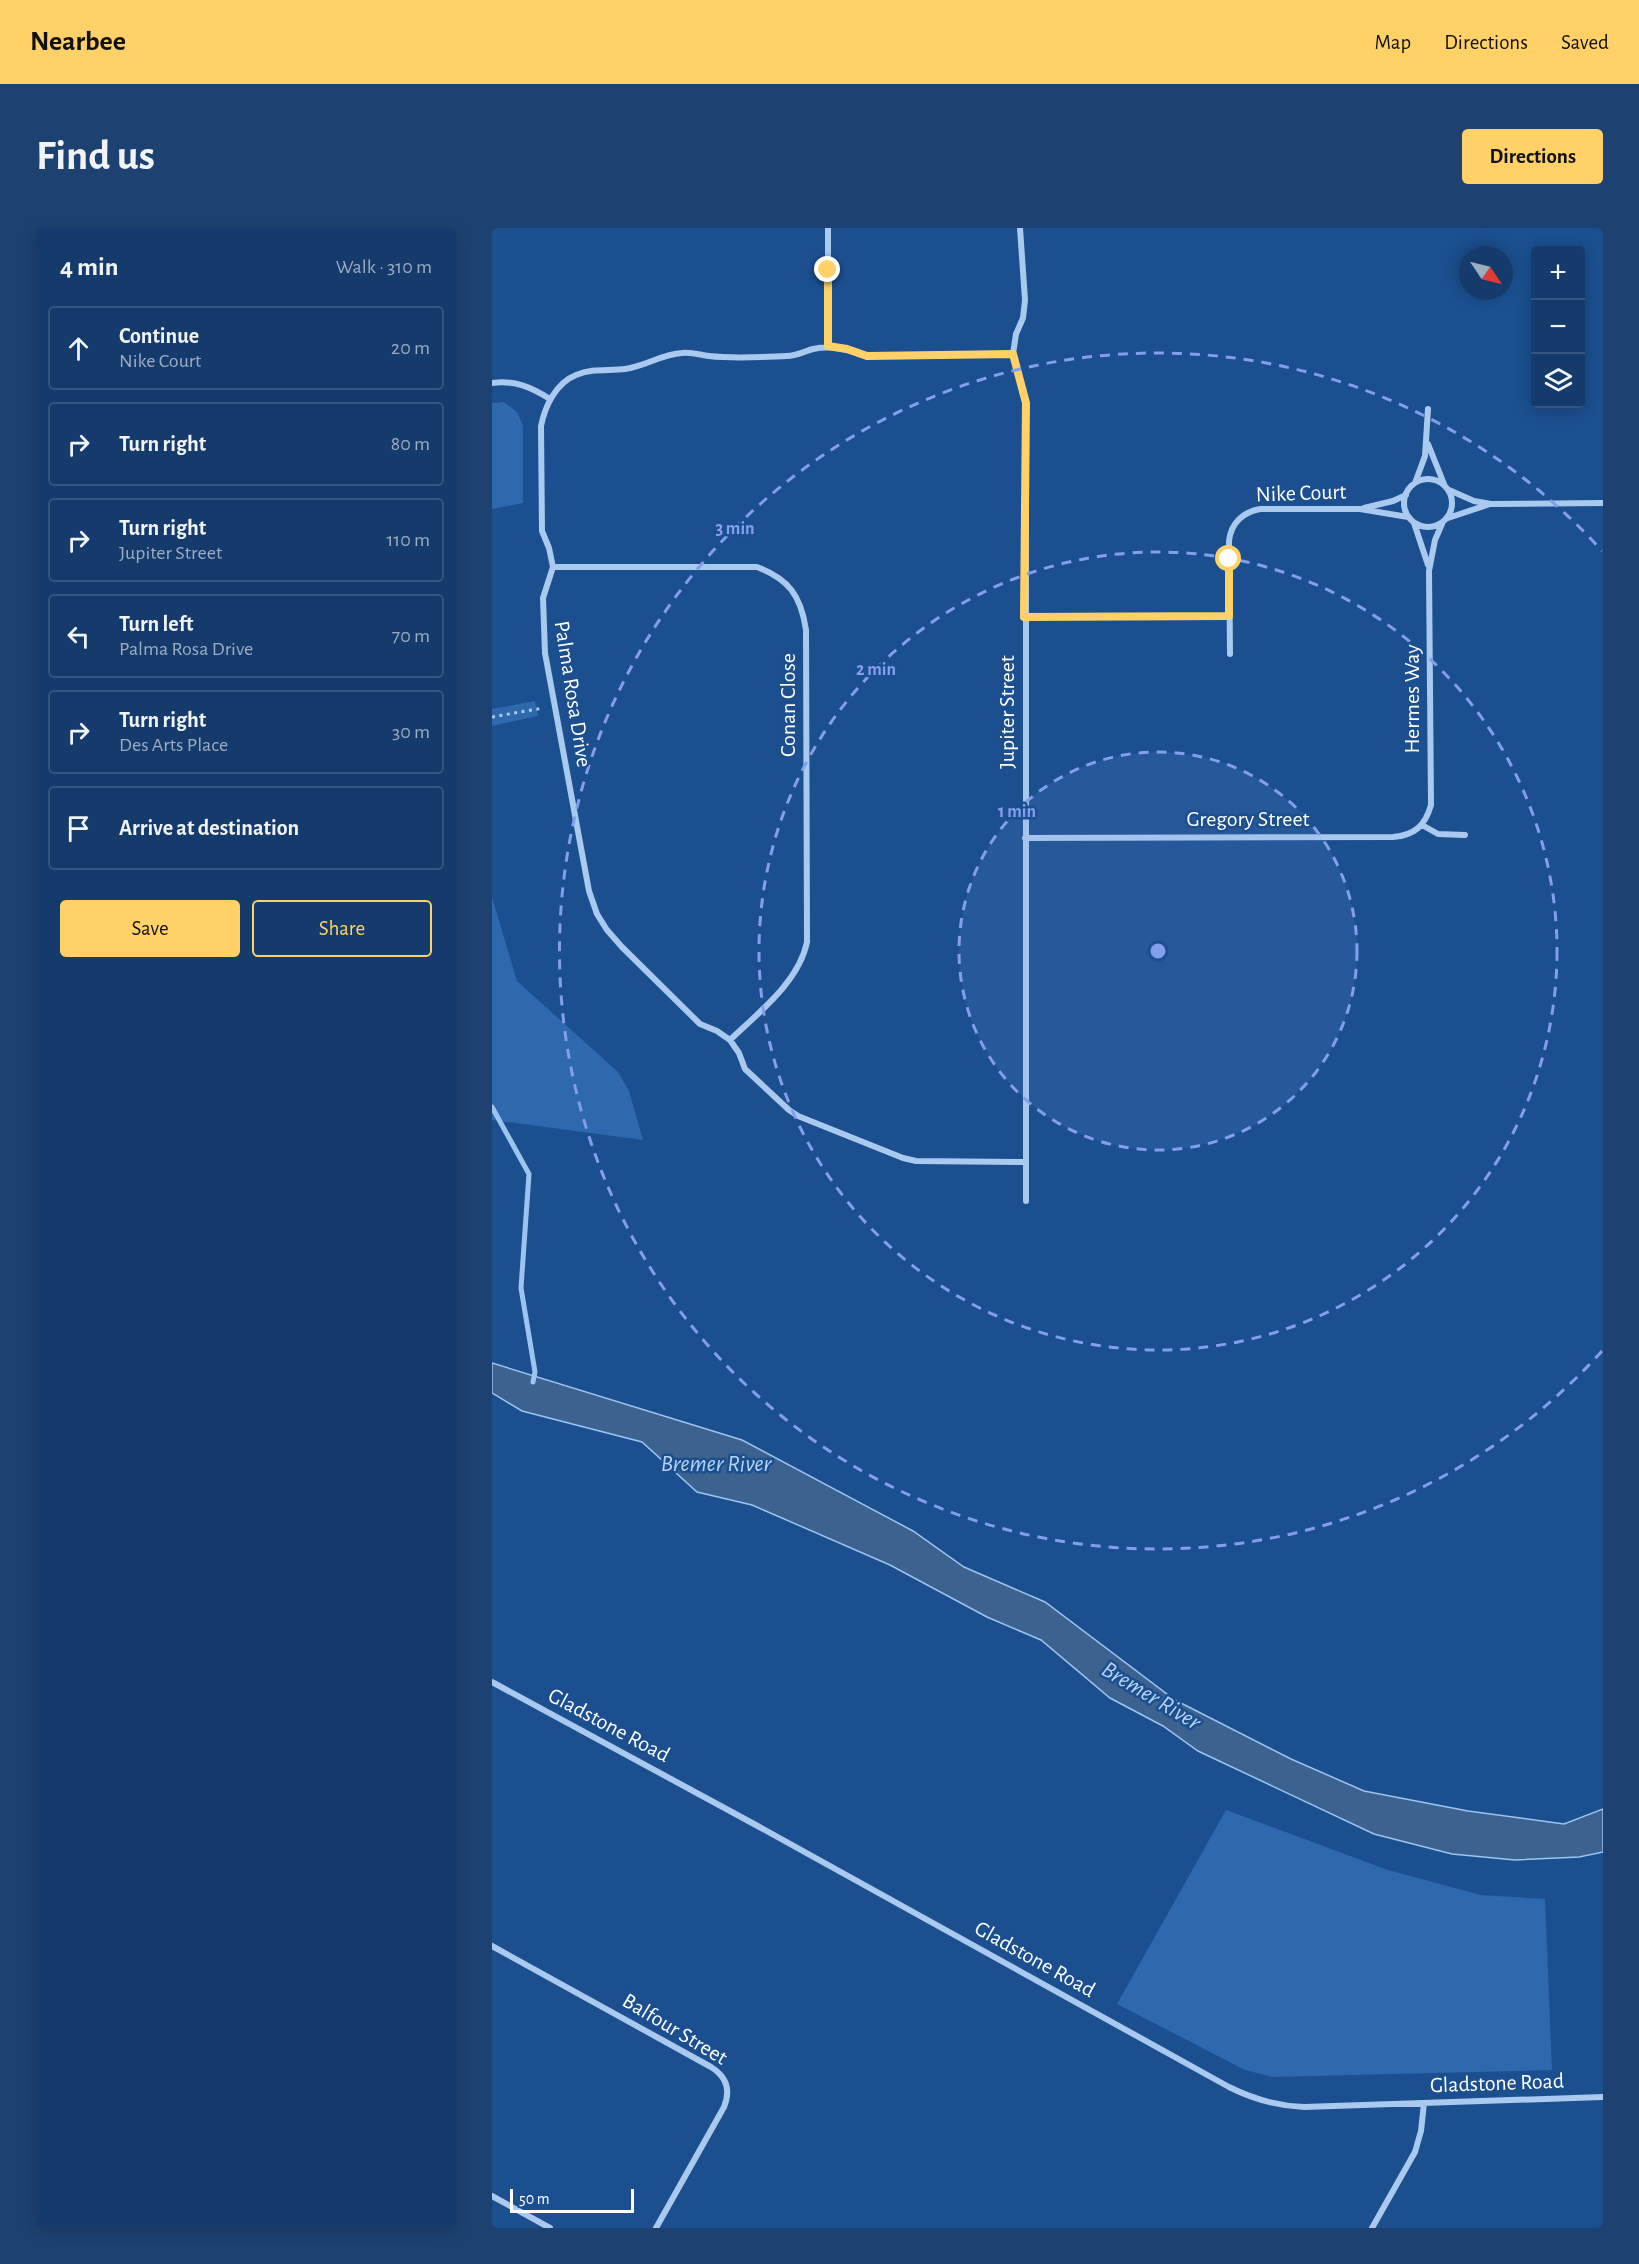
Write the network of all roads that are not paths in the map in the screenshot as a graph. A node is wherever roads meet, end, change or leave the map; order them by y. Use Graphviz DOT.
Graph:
graph roads {
  1 [pos="828,228"];
  2 [pos="1020,228"];
  3 [pos="828,346"];
  4 [pos="1013,354"];
  5 [pos="492,383"];
  6 [pos="550,399"];
  7 [pos="1428,409"];
  8 [pos="1427,441"];
  9 [pos="1415,483"];
  10 [pos="1446,487"];
  11 [pos="1406,495"];
  12 [pos="1603,503"];
  13 [pos="1491,504"];
  14 [pos="1360,509"];
  15 [pos="1411,520"];
  16 [pos="1445,521"];
  17 [pos="553,567"];
  18 [pos="1429,571"];
  19 [pos="1230,654"];
  20 [pos="1422,825"];
  21 [pos="1465,835"];
  22 [pos="1025,838"];
  23 [pos="730,1040"];
  24 [pos="1026,1162"];
  25 [pos="1026,1200"];
  26 [pos="492,1682"];
  27 [pos="492,1946"];
  28 [pos="1603,2097"];
  29 [pos="1424,2103"];
  30 [pos="492,2196"];
  31 [pos="550,2228"];
  32 [pos="656,2228"];
  33 [pos="1372,2228"];
  1 -- 3 [label="street"];
  2 -- 4 [label="street, Jupiter Street"];
  3 -- 4 [label="street"];
  3 -- 6 [label="street"];
  4 -- 22 [label="street, Jupiter Street"];
  5 -- 6 [label="street"];
  6 -- 17 [label="street"];
  7 -- 8 [label="street"];
  8 -- 9 [label="street"];
  8 -- 10 [label="street"];
  9 -- 10 [label="street"];
  9 -- 11 [label="street"];
  10 -- 13 [label="street"];
  10 -- 16 [label="street"];
  11 -- 14 [label="street, Nike Court"];
  11 -- 15 [label="street"];
  12 -- 13 [label="street"];
  13 -- 16 [label="street"];
  14 -- 15 [label="street, Nike Court"];
  14 -- 19 [label="street, Nike Court"];
  15 -- 16 [label="street"];
  15 -- 18 [label="street, Hermes Way"];
  16 -- 18 [label="street, Hermes Way"];
  17 -- 23 [label="street, Palma Rosa Drive"];
  17 -- 23 [label="street, Conan Close"];
  18 -- 20 [label="street, Hermes Way"];
  20 -- 21 [label="street"];
  20 -- 22 [label="street, Gregory Street"];
  22 -- 24 [label="street, Jupiter Street"];
  23 -- 24 [label="street"];
  24 -- 25 [label="street, Jupiter Street"];
  26 -- 29 [label="street, Gladstone Road"];
  27 -- 32 [label="street, Balfour Street"];
  28 -- 29 [label="street, Gladstone Road"];
  29 -- 33 [label="street"];
  30 -- 31 [label="street"];
}
